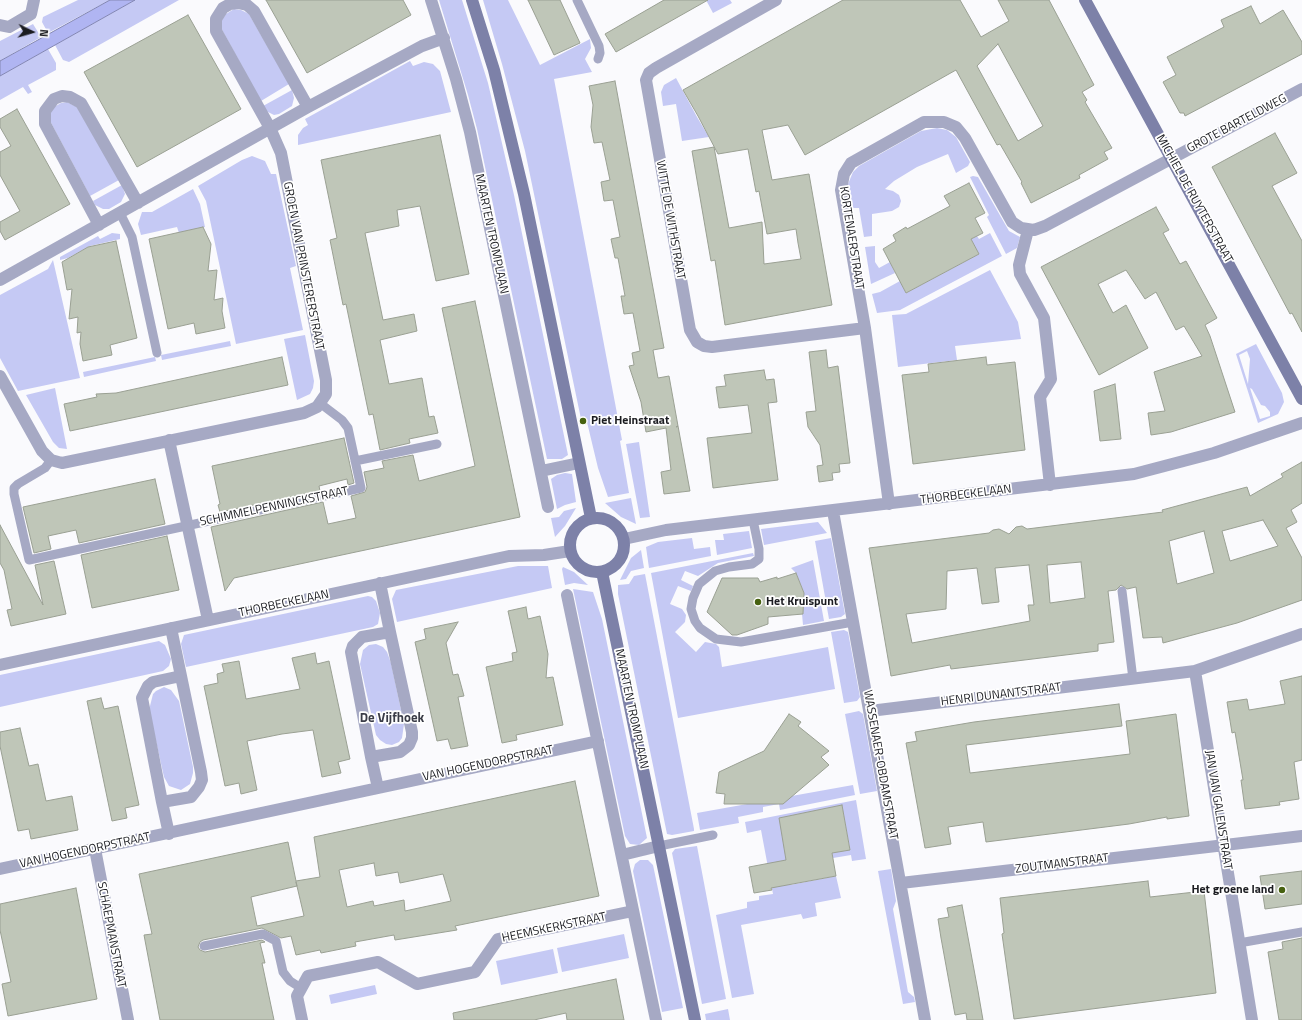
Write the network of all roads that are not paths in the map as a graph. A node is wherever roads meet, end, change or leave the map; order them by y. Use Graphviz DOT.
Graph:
graph roads {
  1 [pos="34,0"];
  2 [pos="431,0"];
  3 [pos="472,0"];
  4 [pos="577,0"];
  5 [pos="751,0"];
  6 [pos="776,0"];
  7 [pos="1085,0"];
  8 [pos="757,11"];
  9 [pos="0,25"];
  10 [pos="444,38"];
  11 [pos="598,59"];
  12 [pos="1302,89"];
  13 [pos="308,107"];
  14 [pos="270,128"];
  15 [pos="1172,159"];
  16 [pos="138,203"];
  17 [pos="120,213"];
  18 [pos="99,225"];
  19 [pos="1028,230"];
  20 [pos="0,280"];
  21 [pos="865,328"];
  22 [pos="157,353"];
  23 [pos="0,376"];
  24 [pos="1302,399"];
  25 [pos="321,404"];
  26 [pos="1302,423"];
  27 [pos="169,440"];
  28 [pos="437,444"];
  29 [pos="51,460"];
  30 [pos="355,461"];
  31 [pos="579,463"];
  32 [pos="541,471"];
  33 [pos="1050,485"];
  34 [pos="889,504"];
  35 [pos="548,507"];
  36 [pos="833,511"];
  37 [pos="590,518"];
  38 [pos="753,520"];
  39 [pos="187,526"];
  40 [pos="624,539"];
  41 [pos="570,551"];
  42 [pos="602,572"];
  43 [pos="380,583"];
  44 [pos="1122,591"];
  45 [pos="567,595"];
  46 [pos="208,620"];
  47 [pos="853,622"];
  48 [pos="171,628"];
  49 [pos="390,632"];
  50 [pos="1302,634"];
  51 [pos="0,665"];
  52 [pos="1195,671"];
  53 [pos="181,676"];
  54 [pos="1133,679"];
  55 [pos="870,711"];
  56 [pos="598,740"];
  57 [pos="371,757"];
  58 [pos="378,788"];
  59 [pos="162,802"];
  60 [pos="169,834"];
  61 [pos="714,835"];
  62 [pos="1302,836"];
  63 [pos="1223,845"];
  64 [pos="659,846"];
  65 [pos="95,849"];
  66 [pos="622,855"];
  67 [pos="0,867"];
  68 [pos="901,883"];
  69 [pos="633,911"];
  70 [pos="1302,932"];
  71 [pos="1239,943"];
  72 [pos="204,946"];
  73 [pos="302,988"];
  74 [pos="128,1020"];
  75 [pos="302,1020"];
  76 [pos="656,1020"];
  77 [pos="695,1020"];
  78 [pos="925,1020"];
  79 [pos="1252,1020"];
  1 -- 9 [label="street"];
  2 -- 10 [label="street, MAARTEN TROMPLAAN"];
  3 -- 31 [label="street"];
  4 -- 11 [label="lane"];
  5 -- 8 [label="street"];
  6 -- 8 [label="street, WITTE DE WITHSTRAAT"];
  7 -- 15 [label="street, MICHIEL DE RUYTERSTRAAT"];
  8 -- 21 [label="street, WITTE DE WITHSTRAAT"];
  10 -- 13 [label="street"];
  10 -- 32 [label="street, MAARTEN TROMPLAAN"];
  12 -- 15 [label="street, GROTE BARTELDWEG"];
  13 -- 14 [label="street"];
  13 -- 14 [label="street, GROEN VAN PRINSTERERSTRAAT"];
  14 -- 16 [label="street"];
  14 -- 25 [label="street, GROEN VAN PRINSTERERSTRAAT"];
  15 -- 19 [label="street"];
  15 -- 24 [label="street, MICHIEL DE RUYTERSTRAAT"];
  16 -- 17 [label="street"];
  16 -- 18 [label="street"];
  17 -- 18 [label="street"];
  17 -- 22 [label="lane"];
  18 -- 20 [label="street"];
  19 -- 21 [label="street, KORTENAERSTRAAT"];
  19 -- 33 [label="street"];
  21 -- 34 [label="street, KORTENAERSTRAAT"];
  23 -- 29 [label="street"];
  25 -- 27 [label="street"];
  25 -- 30 [label="lane"];
  26 -- 33 [label="street, THORBECKELAAN"];
  27 -- 29 [label="street"];
  27 -- 39 [label="street, SCHIMMELPENNINCKSTRAAT"];
  28 -- 30 [label="lane"];
  29 -- 39 [label="lane, SCHIMMELPENNINCKSTRAAT"];
  30 -- 39 [label="lane, SCHIMMELPENNINCKSTRAAT"];
  31 -- 32 [label="street"];
  31 -- 37 [label="street"];
  32 -- 35 [label="street, MAARTEN TROMPLAAN"];
  33 -- 34 [label="street, THORBECKELAAN"];
  34 -- 36 [label="street, THORBECKELAAN"];
  36 -- 38 [label="street, THORBECKELAAN"];
  36 -- 47 [label="street, WASSENAER-OBDAMSTRAAT"];
  37 -- 40 [label="street"];
  37 -- 41 [label="street"];
  38 -- 40 [label="street, THORBECKELAAN"];
  38 -- 47 [label="lane"];
  39 -- 46 [label="street, SCHIMMELPENNINCKSTRAAT"];
  40 -- 42 [label="street"];
  41 -- 42 [label="street"];
  41 -- 43 [label="street, THORBECKELAAN"];
  42 -- 64 [label="street, MAARTEN TROMPLAAN"];
  43 -- 46 [label="street, THORBECKELAAN"];
  43 -- 49 [label="street"];
  44 -- 54 [label="lane"];
  45 -- 56 [label="street"];
  46 -- 48 [label="street, THORBECKELAAN"];
  47 -- 55 [label="street, WASSENAER-OBDAMSTRAAT"];
  48 -- 51 [label="street, THORBECKELAAN"];
  48 -- 53 [label="street"];
  49 -- 57 [label="street"];
  49 -- 57 [label="street"];
  50 -- 52 [label="street, HENRI DUNANTSTRAAT"];
  52 -- 54 [label="street, HENRI DUNANTSTRAAT"];
  52 -- 63 [label="street, JAN VAN GALENSTRAAT"];
  53 -- 59 [label="street"];
  53 -- 59 [label="street"];
  54 -- 55 [label="street, HENRI DUNANTSTRAAT"];
  55 -- 68 [label="street, WASSENAER-OBDAMSTRAAT"];
  56 -- 58 [label="street, VAN HOGENDORPSTRAAT"];
  56 -- 66 [label="street"];
  57 -- 58 [label="street"];
  58 -- 60 [label="street, VAN HOGENDORPSTRAAT"];
  59 -- 60 [label="street"];
  60 -- 65 [label="street, VAN HOGENDORPSTRAAT"];
  61 -- 64 [label="lane"];
  62 -- 63 [label="street, ZOUTMANSTRAAT"];
  63 -- 68 [label="street, ZOUTMANSTRAAT"];
  63 -- 71 [label="street, JAN VAN GALENSTRAAT"];
  64 -- 66 [label="street"];
  64 -- 77 [label="street, MAARTEN TROMPLAAN"];
  65 -- 67 [label="street, VAN HOGENDORPSTRAAT"];
  65 -- 74 [label="street, SCHAEPMANSTRAAT"];
  66 -- 69 [label="street"];
  68 -- 78 [label="street, WASSENAER-OBDAMSTRAAT"];
  69 -- 73 [label="street, HEEMSKERKSTRAAT"];
  69 -- 76 [label="street"];
  70 -- 71 [label="lane"];
  71 -- 79 [label="street, JAN VAN GALENSTRAAT"];
  72 -- 73 [label="lane"];
  73 -- 75 [label="street"];
}
